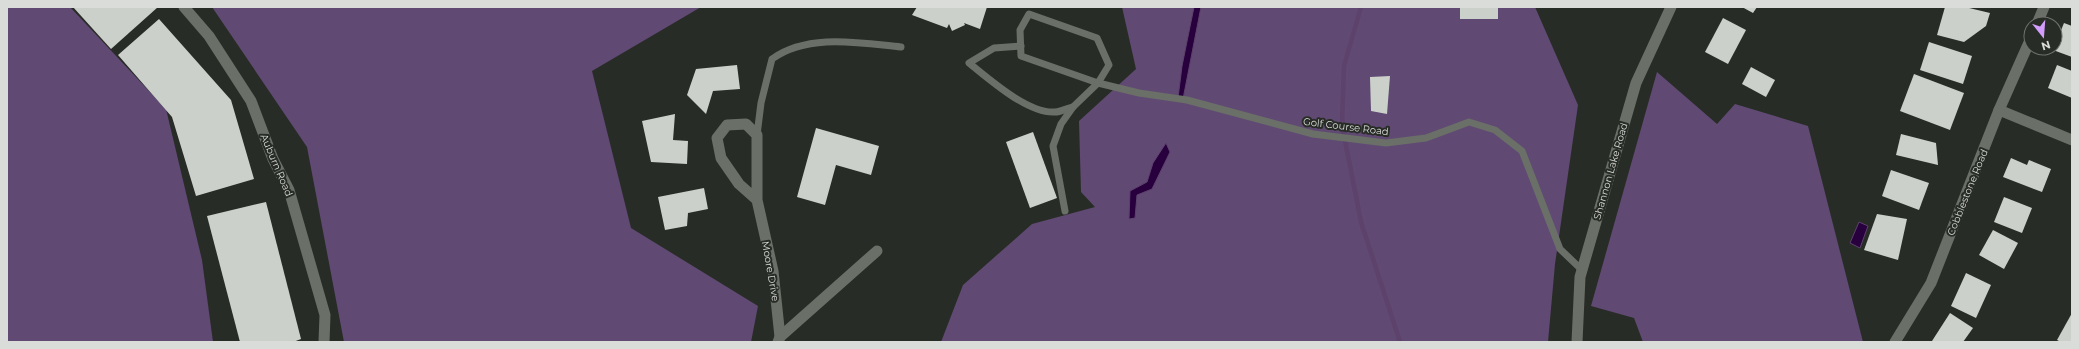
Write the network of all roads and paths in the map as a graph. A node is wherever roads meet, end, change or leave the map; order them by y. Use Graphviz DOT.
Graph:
graph roads {
  1 [pos="184,7"];
  2 [pos="1671,7"];
  3 [pos="901,46"];
  4 [pos="1021,46"];
  5 [pos="2023,56"];
  6 [pos="1098,83"];
  7 [pos="1073,107"];
  8 [pos="1999,110"];
  9 [pos="757,135"];
  10 [pos="2072,140"];
  11 [pos="757,200"];
  12 [pos="1065,211"];
  13 [pos="877,251"];
  14 [pos="1582,270"];
  15 [pos="779,340"];
  16 [pos="324,342"];
  17 [pos="1577,342"];
  18 [pos="1894,342"];
  1 -- 16 [label="street, Auburn Road"];
  2 -- 14 [label="street, Shannon Lake Road"];
  3 -- 9 [label="lane"];
  4 -- 6 [label="lane, Golf Course Road"];
  4 -- 6 [label="lane"];
  4 -- 7 [label="lane"];
  5 -- 8 [label="street, Cobblestone Road"];
  6 -- 7 [label="lane"];
  6 -- 14 [label="lane, Golf Course Road"];
  7 -- 12 [label="lane"];
  8 -- 10 [label="street"];
  8 -- 18 [label="street, Cobblestone Road"];
  9 -- 11 [label="street, Moore Drive"];
  9 -- 11 [label="street"];
  11 -- 15 [label="street, Moore Drive"];
  13 -- 15 [label="street"];
  14 -- 17 [label="street, Shannon Lake Road"];
}
